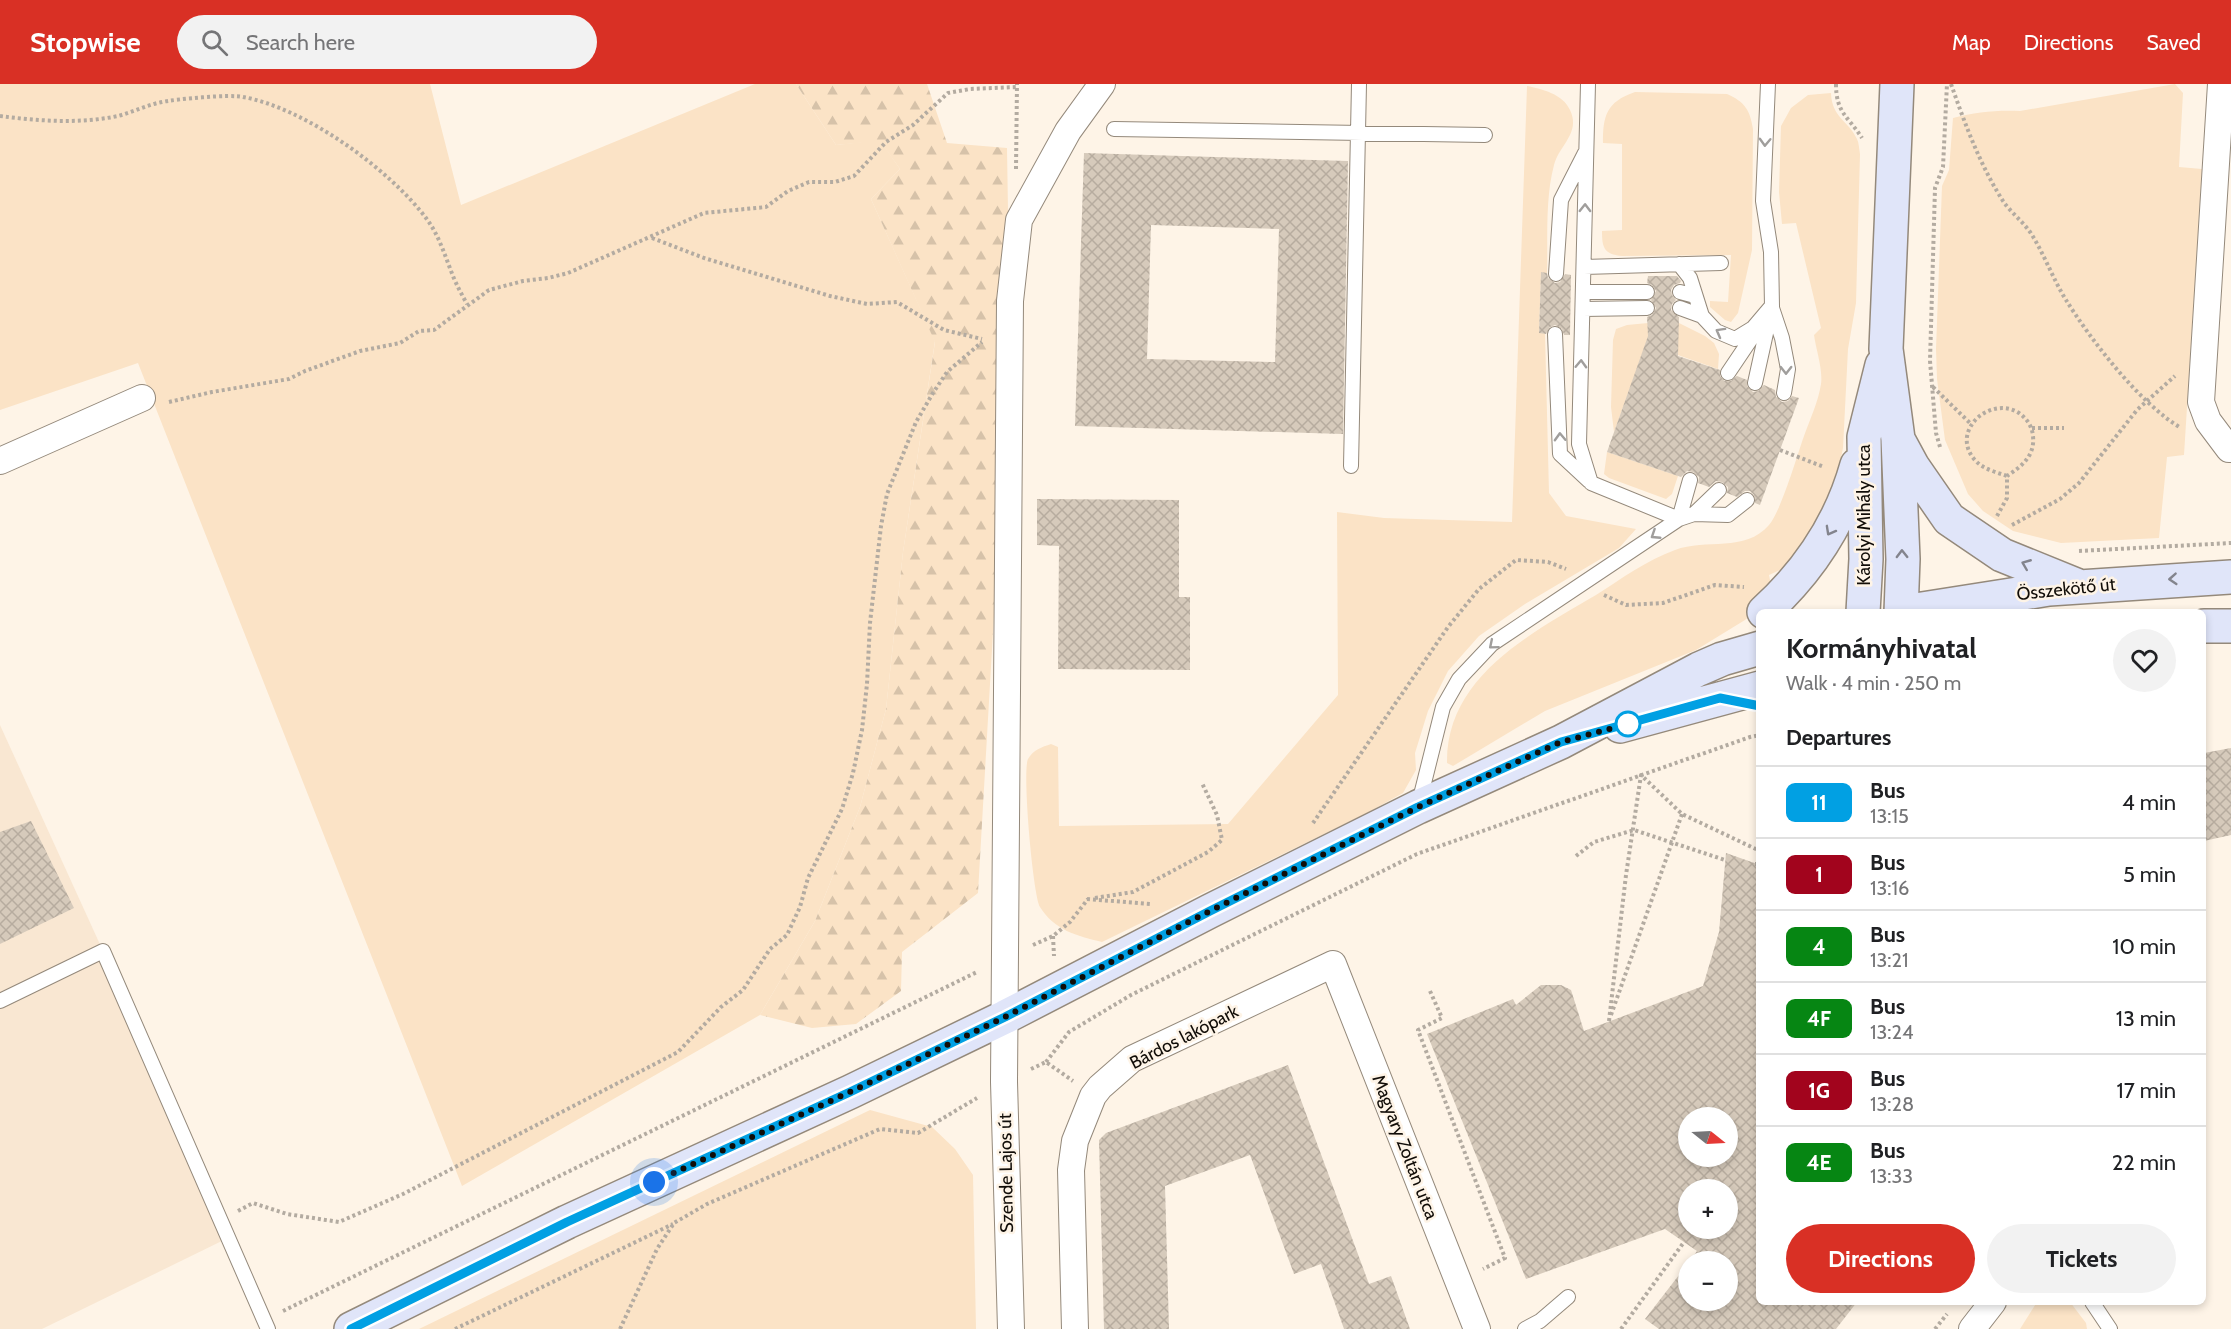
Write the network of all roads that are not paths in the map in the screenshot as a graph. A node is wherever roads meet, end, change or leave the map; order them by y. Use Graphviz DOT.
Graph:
graph roads {
  1 [pos="1102,84"];
  2 [pos="1359,84"];
  3 [pos="1588,84"];
  4 [pos="1767,84"];
  5 [pos="1897,84"];
  6 [pos="2221,84"];
  7 [pos="1114,129"];
  8 [pos="1358,133"];
  9 [pos="1485,135"];
  10 [pos="1586,150"];
  11 [pos="1721,263"];
  12 [pos="1679,264"];
  13 [pos="1584,267"];
  14 [pos="1556,274"];
  15 [pos="1584,292"];
  16 [pos="1647,292"];
  17 [pos="1680,292"];
  18 [pos="1695,296"];
  19 [pos="1772,306"];
  20 [pos="1647,308"];
  21 [pos="1680,308"];
  22 [pos="1583,309"];
  23 [pos="1702,316"];
  24 [pos="1555,334"];
  25 [pos="1886,349"];
  26 [pos="1728,373"];
  27 [pos="1755,383"];
  28 [pos="1784,393"];
  29 [pos="142,398"];
  30 [pos="1864,437"];
  31 [pos="1898,439"];
  32 [pos="2230,449"];
  33 [pos="0,461"];
  34 [pos="1352,466"];
  35 [pos="1690,480"];
  36 [pos="1591,483"];
  37 [pos="1719,490"];
  38 [pos="1747,500"];
  39 [pos="1694,514"];
  40 [pos="1679,519"];
  41 [pos="2231,577"];
  42 [pos="2080,586"];
  43 [pos="1767,609"];
  44 [pos="1863,609"];
  45 [pos="1902,609"];
  46 [pos="1921,609"];
  47 [pos="1756,619"];
  48 [pos="2206,626"];
  49 [pos="2231,626"];
  50 [pos="1756,649"];
  51 [pos="1698,669"];
  52 [pos="1756,689"];
  53 [pos="1720,698"];
  54 [pos="1756,705"];
  55 [pos="1561,742"];
  56 [pos="1418,807"];
  57 [pos="1333,964"];
  58 [pos="0,1001"];
  59 [pos="1005,1017"];
  60 [pos="1568,1297"];
  61 [pos="1991,1305"];
  62 [pos="2094,1305"];
  63 [pos="266,1325"];
  64 [pos="351,1329"];
  65 [pos="1011,1329"];
  66 [pos="1075,1329"];
  67 [pos="1477,1329"];
  68 [pos="1525,1329"];
  69 [pos="1972,1329"];
  70 [pos="2110,1329"];
  1 -- 59 [label="street, Szende Lajos út"];
  2 -- 8 [label="lane"];
  3 -- 10 [label="lane"];
  4 -- 19 [label="lane, one-way"];
  5 -- 25 [label="street, Károlyi Mihály utca"];
  6 -- 32 [label="street"];
  7 -- 8 [label="lane"];
  8 -- 9 [label="lane"];
  8 -- 34 [label="lane"];
  13 -- 10 [label="lane, one-way"];
  10 -- 14 [label="lane"];
  11 -- 12 [label="lane"];
  12 -- 13 [label="lane"];
  12 -- 18 [label="lane"];
  13 -- 15 [label="lane"];
  15 -- 16 [label="lane"];
  15 -- 22 [label="lane"];
  17 -- 18 [label="lane"];
  18 -- 23 [label="lane"];
  19 -- 23 [label="lane, one-way"];
  19 -- 26 [label="lane"];
  19 -- 27 [label="lane"];
  19 -- 28 [label="lane, one-way"];
  20 -- 22 [label="lane"];
  21 -- 23 [label="lane"];
  36 -- 22 [label="lane, one-way"];
  36 -- 24 [label="lane, one-way"];
  25 -- 30 [label="street, Károlyi Mihály utca"];
  25 -- 31 [label="street, Károlyi Mihály utca"];
  29 -- 33 [label="street"];
  30 -- 43 [label="street, one-way"];
  30 -- 44 [label="street, Károlyi Mihály utca"];
  42 -- 31 [label="street, one-way"];
  45 -- 31 [label="street, Károlyi Mihály utca, one-way"];
  35 -- 40 [label="lane"];
  36 -- 40 [label="lane"];
  37 -- 39 [label="lane"];
  38 -- 39 [label="lane"];
  39 -- 40 [label="lane"];
  40 -- 56 [label="lane, one-way"];
  41 -- 42 [label="street, Összekötő út, one-way"];
  42 -- 46 [label="street, Összekötő út"];
  47 -- 51 [label="street"];
  48 -- 49 [label="street"];
  50 -- 51 [label="street"];
  51 -- 55 [label="street"];
  52 -- 53 [label="street"];
  53 -- 54 [label="street"];
  53 -- 55 [label="street"];
  55 -- 56 [label="street"];
  56 -- 59 [label="street"];
  57 -- 66 [label="street, Bárdos lakópark"];
  57 -- 67 [label="street, Magyary Zoltán utca"];
  58 -- 63 [label="lane"];
  59 -- 64 [label="street"];
  59 -- 65 [label="street, Szende Lajos út"];
  60 -- 68 [label="lane"];
  61 -- 69 [label="street"];
  62 -- 70 [label="lane"];
}
